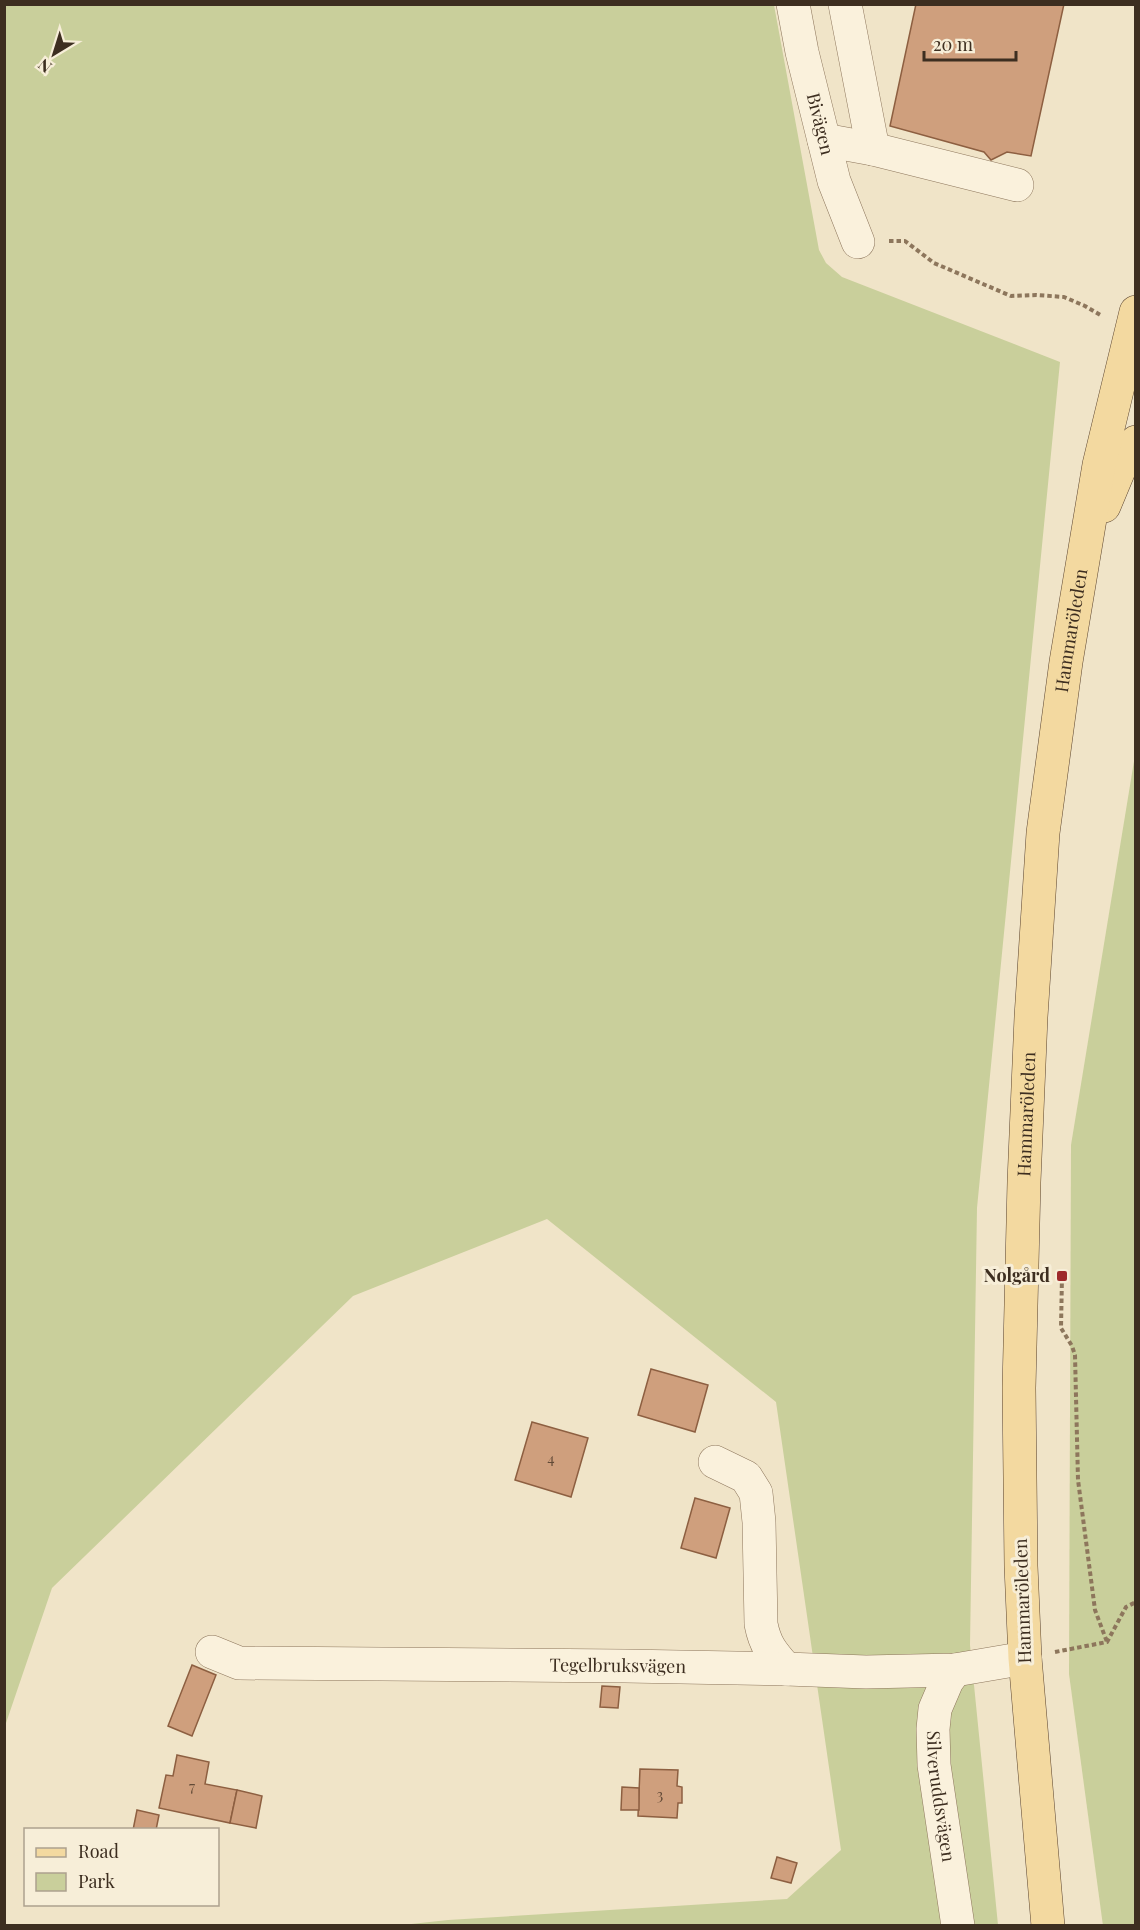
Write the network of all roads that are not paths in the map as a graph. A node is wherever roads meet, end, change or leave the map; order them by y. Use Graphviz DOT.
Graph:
graph roads {
  1 [pos="793,4"];
  2 [pos="845,4"];
  3 [pos="824,140"];
  4 [pos="873,149"];
  5 [pos="1017,185"];
  6 [pos="858,242"];
  7 [pos="1133,322"];
  8 [pos="1136,442"];
  9 [pos="1083,554"];
  10 [pos="715,1462"];
  11 [pos="212,1652"];
  12 [pos="1025,1658"];
  13 [pos="786,1668"];
  14 [pos="955,1670"];
  15 [pos="958,1926"];
  16 [pos="1048,1926"];
  1 -- 3 [label="street, Bivägen"];
  2 -- 4 [label="street"];
  3 -- 4 [label="street"];
  3 -- 6 [label="street, Bivägen"];
  4 -- 5 [label="street"];
  7 -- 9 [label="main road, Hammaröleden"];
  8 -- 9 [label="main road"];
  9 -- 12 [label="main road, Hammaröleden"];
  10 -- 13 [label="street"];
  11 -- 13 [label="street, Tegelbruksvägen"];
  12 -- 14 [label="street, Tegelbruksvägen"];
  12 -- 16 [label="main road, Hammaröleden"];
  13 -- 14 [label="street, Tegelbruksvägen"];
  14 -- 15 [label="street, Silveruddsvägen"];
}
